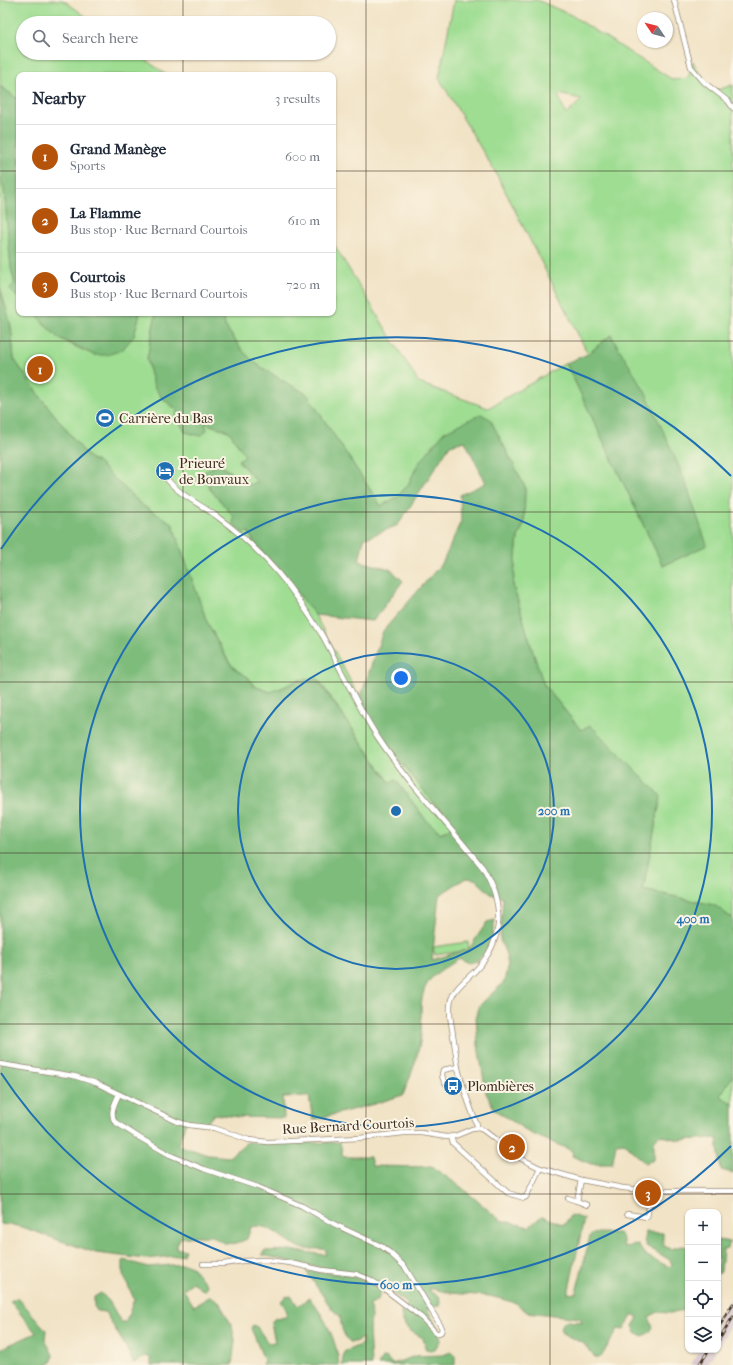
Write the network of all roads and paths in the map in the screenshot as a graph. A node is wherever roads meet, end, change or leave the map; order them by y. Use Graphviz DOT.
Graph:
graph roads {
  1 [pos="674,0"];
  2 [pos="733,108"];
  3 [pos="166,478"];
  4 [pos="0,1064"];
  5 [pos="458,1067"];
  6 [pos="462,1083"];
  7 [pos="118,1094"];
  8 [pos="478,1128"];
  9 [pos="451,1136"];
  10 [pos="540,1168"];
  11 [pos="581,1180"];
  12 [pos="733,1190"];
  13 [pos="652,1191"];
  14 [pos="568,1198"];
  15 [pos="577,1201"];
  16 [pos="587,1205"];
  17 [pos="627,1214"];
  18 [pos="203,1264"];
  1 -- 2 [label="street"];
  3 -- 5 [label="street"];
  4 -- 7 [label="street, Rue Bernard Courtois"];
  5 -- 6 [label="street"];
  5 -- 6 [label="street"];
  6 -- 8 [label="street"];
  7 -- 9 [label="street, Rue Bernard Courtois"];
  7 -- 18 [label="street"];
  8 -- 9 [label="street, Rue Bernard Courtois"];
  8 -- 10 [label="street"];
  9 -- 10 [label="street"];
  10 -- 11 [label="street"];
  11 -- 13 [label="street"];
  11 -- 15 [label="street"];
  12 -- 13 [label="street"];
  13 -- 17 [label="street"];
  14 -- 15 [label="street"];
  15 -- 16 [label="street"];
}
